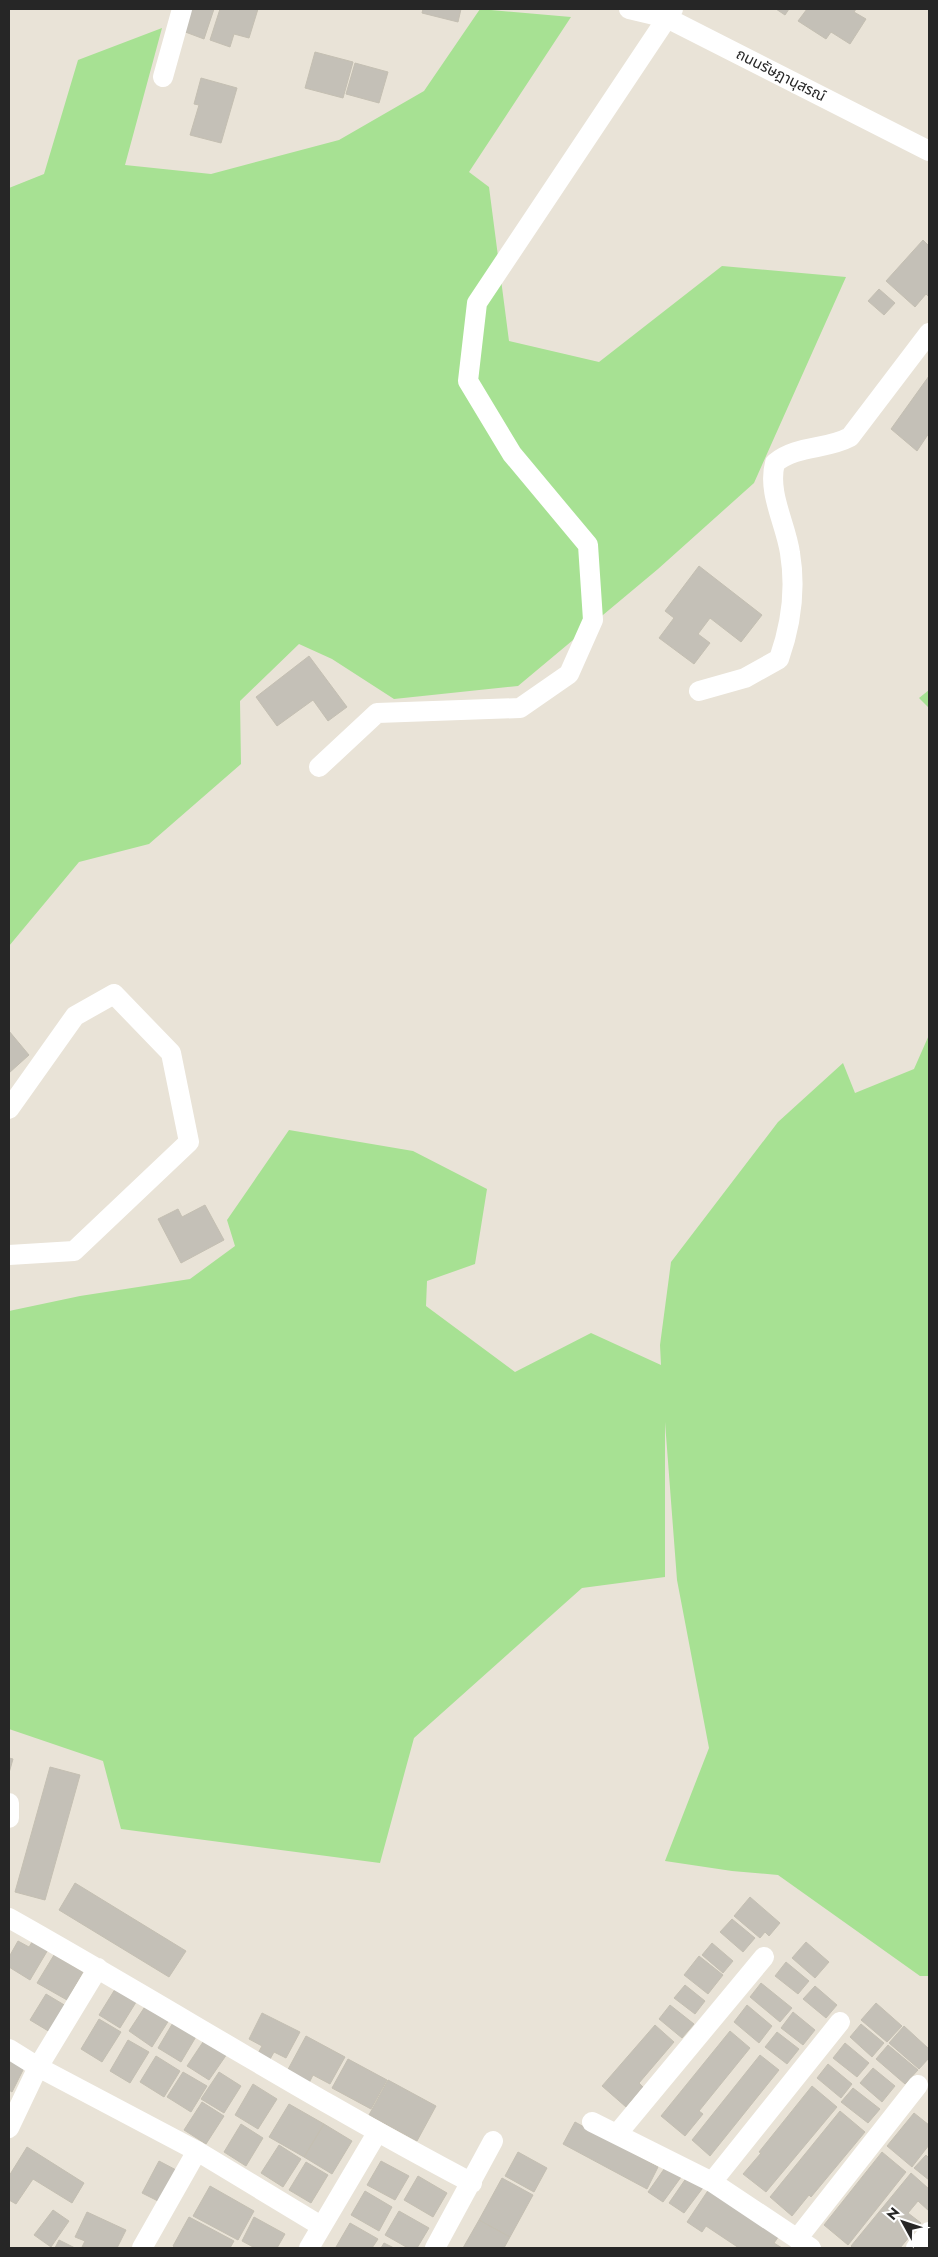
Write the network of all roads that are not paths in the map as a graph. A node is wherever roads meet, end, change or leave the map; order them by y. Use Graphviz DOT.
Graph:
graph roads {
  1 [pos="182,9"];
  2 [pos="629,9"];
  3 [pos="670,13"];
  4 [pos="163,77"];
  5 [pos="929,151"];
  6 [pos="929,333"];
  7 [pos="699,691"];
  8 [pos="320,768"];
  9 [pos="9,1109"];
  10 [pos="9,1255"];
  11 [pos="9,1803"];
  12 [pos="9,1818"];
  13 [pos="9,1918"];
  14 [pos="764,1957"];
  15 [pos="98,1968"];
  16 [pos="840,2022"];
  17 [pos="9,2049"];
  18 [pos="38,2067"];
  19 [pos="918,2085"];
  20 [pos="592,2122"];
  21 [pos="9,2128"];
  22 [pos="377,2134"];
  23 [pos="617,2134"];
  24 [pos="493,2142"];
  25 [pos="197,2151"];
  26 [pos="712,2182"];
  27 [pos="472,2183"];
  28 [pos="321,2226"];
  29 [pos="929,2232"];
  30 [pos="804,2244"];
  31 [pos="142,2248"];
  32 [pos="309,2248"];
  33 [pos="435,2248"];
  34 [pos="916,2248"];
  1 -- 4 [label="street"];
  2 -- 3 [label="street, ถนนรัษฎานุสรณ์"];
  3 -- 5 [label="street, ถนนรัษฎานุสรณ์"];
  3 -- 8 [label="street"];
  6 -- 7 [label="street"];
  9 -- 10 [label="street"];
  11 -- 12 [label="street"];
  13 -- 15 [label="street"];
  14 -- 23 [label="street"];
  15 -- 18 [label="street"];
  15 -- 22 [label="street"];
  16 -- 26 [label="street"];
  17 -- 18 [label="street"];
  18 -- 21 [label="street"];
  18 -- 25 [label="street"];
  19 -- 30 [label="street"];
  20 -- 23 [label="street"];
  22 -- 27 [label="street"];
  22 -- 28 [label="street"];
  23 -- 26 [label="street"];
  24 -- 27 [label="street"];
  25 -- 28 [label="street"];
  25 -- 31 [label="street"];
  26 -- 30 [label="street"];
  27 -- 33 [label="street"];
  28 -- 32 [label="street"];
  29 -- 34 [label="street"];
}
